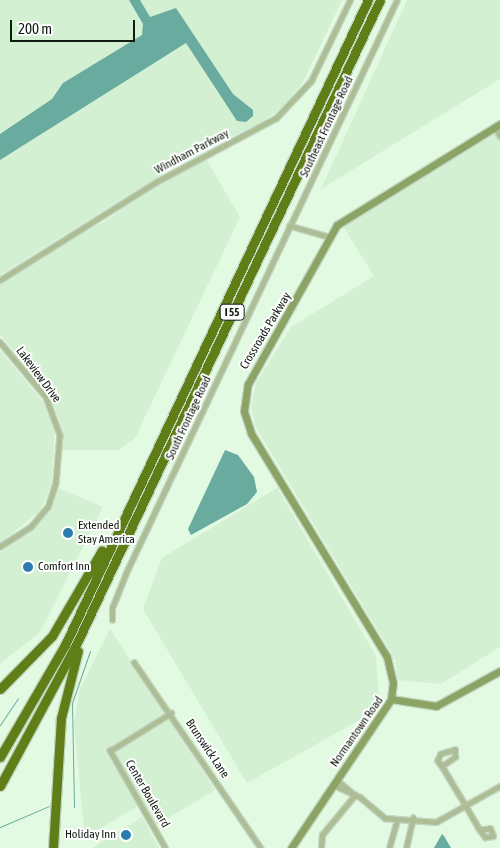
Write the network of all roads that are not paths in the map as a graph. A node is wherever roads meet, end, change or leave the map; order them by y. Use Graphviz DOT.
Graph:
graph roads {
  1 [pos="350,0"];
  2 [pos="368,0"];
  3 [pos="380,0"];
  4 [pos="397,0"];
  5 [pos="498,126"];
  6 [pos="500,136"];
  7 [pos="290,226"];
  8 [pos="328,236"];
  9 [pos="0,280"];
  10 [pos="0,342"];
  11 [pos="135,516"];
  12 [pos="118,530"];
  13 [pos="0,546"];
  14 [pos="112,620"];
  15 [pos="134,662"];
  16 [pos="500,671"];
  17 [pos="0,689"];
  18 [pos="392,699"];
  19 [pos="171,713"];
  20 [pos="0,757"];
  21 [pos="442,766"];
  22 [pos="336,783"];
  23 [pos="0,786"];
  24 [pos="500,786"];
  25 [pos="355,795"];
  26 [pos="466,806"];
  27 [pos="413,818"];
  28 [pos="398,820"];
  29 [pos="480,830"];
  30 [pos="53,848"];
  31 [pos="165,848"];
  32 [pos="261,848"];
  33 [pos="291,848"];
  34 [pos="321,848"];
  35 [pos="389,848"];
  36 [pos="406,848"];
  1 -- 9 [label="street, Windham Parkway"];
  2 -- 12 [label="highway, I 55"];
  3 -- 11 [label="highway, I 55"];
  4 -- 7 [label="street, Southeast Frontage Road"];
  5 -- 6 [label="street"];
  5 -- 8 [label="street, Crossroads Parkway"];
  7 -- 8 [label="street"];
  7 -- 14 [label="street, South Frontage Road"];
  8 -- 18 [label="street, Crossroads Parkway"];
  10 -- 13 [label="street, Lakeview Drive"];
  11 -- 23 [label="highway, I 55"];
  11 -- 30 [label="highway"];
  12 -- 17 [label="highway"];
  12 -- 20 [label="highway, I 55"];
  15 -- 19 [label="street, Brunswick Lane"];
  16 -- 18 [label="street, Normantown Road"];
  18 -- 22 [label="street, Normantown Road"];
  19 -- 31 [label="street, Center Boulevard"];
  19 -- 32 [label="street, Brunswick Lane"];
  21 -- 26 [label="street"];
  22 -- 25 [label="street"];
  22 -- 33 [label="street, Normantown Road"];
  24 -- 26 [label="street"];
  25 -- 28 [label="street"];
  25 -- 34 [label="street"];
  26 -- 27 [label="street"];
  26 -- 29 [label="street"];
  27 -- 28 [label="street"];
  27 -- 36 [label="street"];
  28 -- 35 [label="street"];
}
